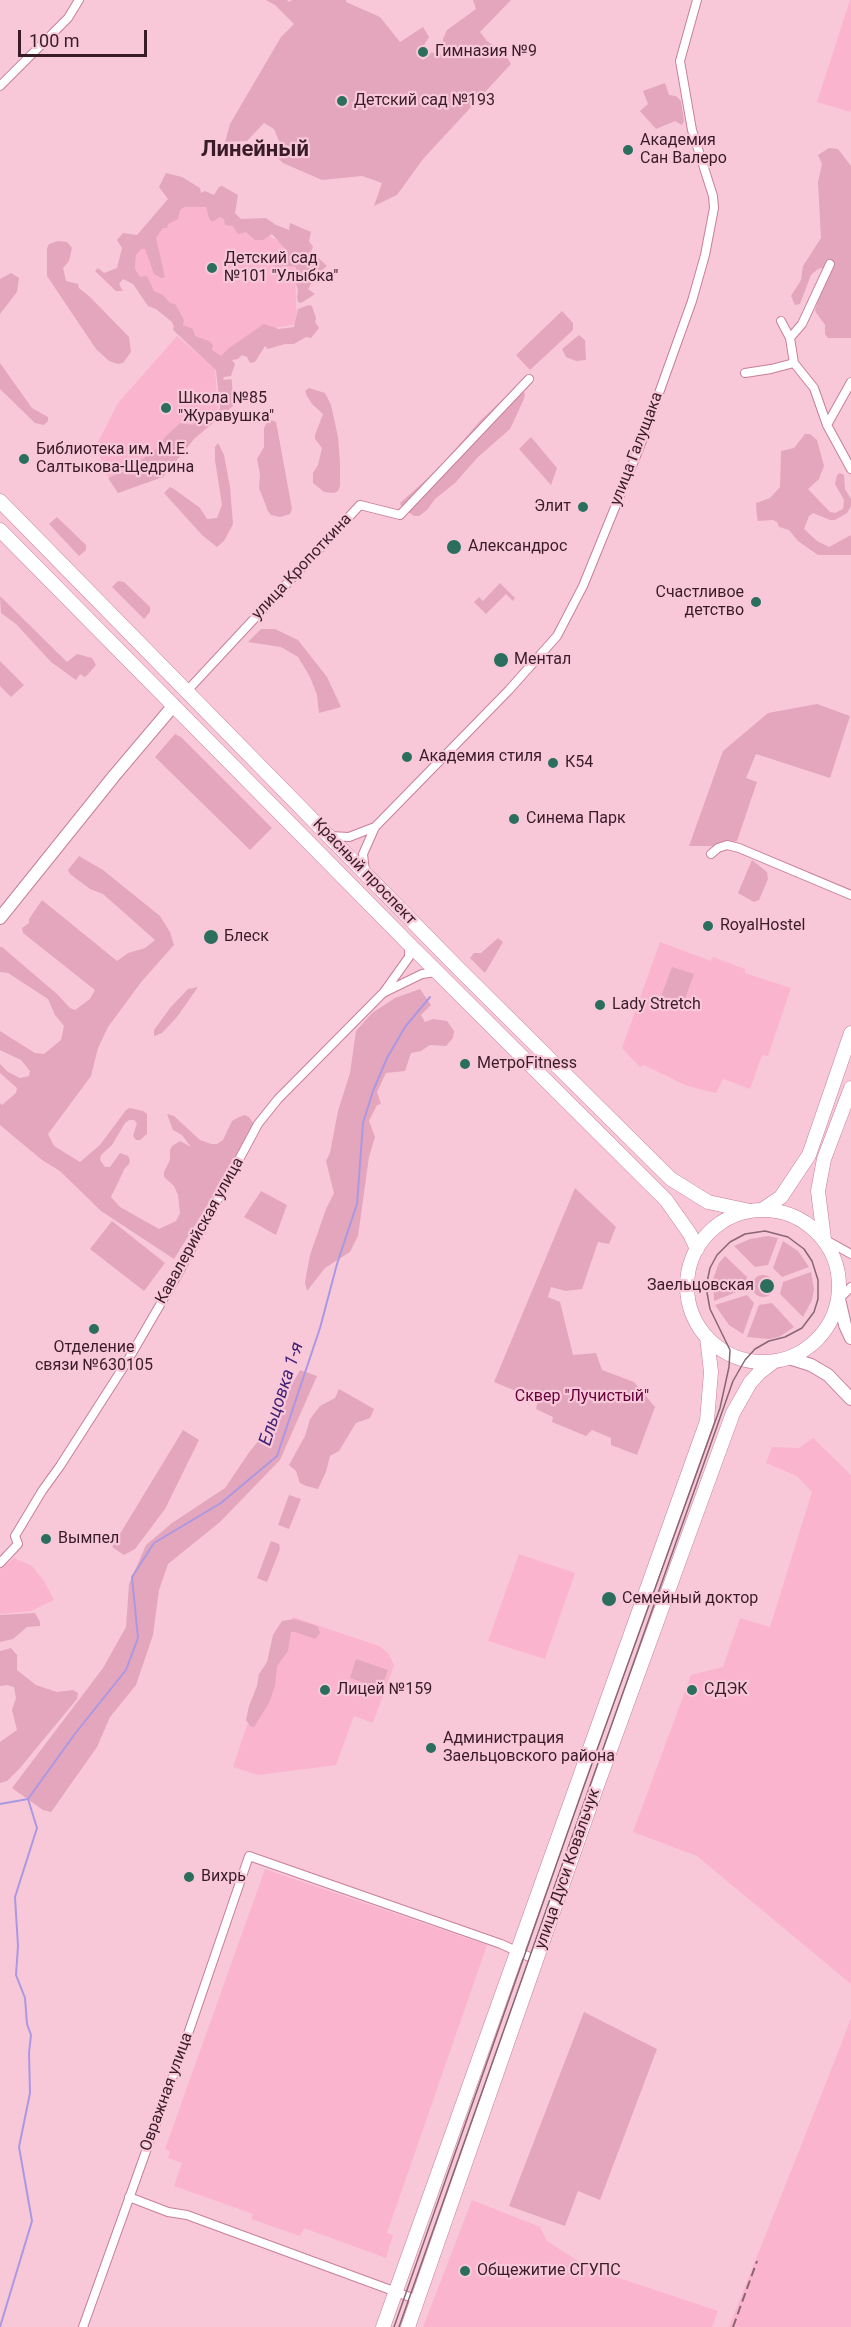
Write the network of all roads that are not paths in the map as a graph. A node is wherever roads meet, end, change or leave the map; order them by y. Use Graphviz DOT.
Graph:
graph roads {
  1 [pos="79,0"];
  2 [pos="697,0"];
  3 [pos="0,86"];
  4 [pos="830,264"];
  5 [pos="781,321"];
  6 [pos="790,338"];
  7 [pos="794,363"];
  8 [pos="745,374"];
  9 [pos="530,379"];
  10 [pos="850,382"];
  11 [pos="827,425"];
  12 [pos="851,469"];
  13 [pos="0,501"];
  14 [pos="0,530"];
  15 [pos="186,692"];
  16 [pos="174,705"];
  17 [pos="274,778"];
  18 [pos="261,792"];
  19 [pos="375,827"];
  20 [pos="329,836"];
  21 [pos="711,855"];
  22 [pos="365,872"];
  23 [pos="851,895"];
  24 [pos="0,918"];
  25 [pos="409,944"];
  26 [pos="436,972"];
  27 [pos="384,992"];
  28 [pos="851,1033"];
  29 [pos="851,1088"];
  30 [pos="756,1211"];
  31 [pos="824,1239"];
  32 [pos="697,1249"];
  33 [pos="851,1254"];
  34 [pos="851,1287"];
  35 [pos="839,1299"];
  36 [pos="706,1337"];
  37 [pos="851,1338"];
  38 [pos="789,1358"];
  39 [pos="772,1362"];
  40 [pos="851,1398"];
  41 [pos="0,1563"];
  42 [pos="517,1951"];
  43 [pos="536,1960"];
  44 [pos="129,2197"];
  45 [pos="396,2292"];
  46 [pos="418,2300"];
  47 [pos="83,2327"];
  48 [pos="383,2327"];
  49 [pos="408,2327"];
  1 -- 3 [label="street"];
  2 -- 19 [label="street, улица Галущака"];
  4 -- 6 [label="street"];
  5 -- 6 [label="street"];
  6 -- 7 [label="street"];
  7 -- 8 [label="street"];
  7 -- 11 [label="street"];
  9 -- 15 [label="street, улица Кропоткина"];
  10 -- 11 [label="street"];
  11 -- 12 [label="street"];
  13 -- 15 [label="main road, Красный проспект"];
  14 -- 16 [label="main road, Красный проспект"];
  15 -- 16 [label="main road"];
  15 -- 17 [label="main road, Красный проспект"];
  16 -- 18 [label="main road, Красный проспект"];
  16 -- 24 [label="main road"];
  17 -- 18 [label="main road"];
  17 -- 20 [label="main road, Красный проспект"];
  18 -- 25 [label="main road, Красный проспект"];
  19 -- 20 [label="street"];
  19 -- 22 [label="street"];
  20 -- 22 [label="main road, Красный проспект"];
  21 -- 23 [label="street"];
  22 -- 30 [label="main road, Красный проспект"];
  25 -- 26 [label="main road, Красный проспект"];
  25 -- 27 [label="street"];
  26 -- 27 [label="street"];
  26 -- 32 [label="main road, Красный проспект"];
  27 -- 41 [label="street, Кавалерийская улица"];
  28 -- 30 [label="main road"];
  29 -- 31 [label="main road"];
  30 -- 31 [label="main road"];
  30 -- 32 [label="main road"];
  31 -- 33 [label="street"];
  31 -- 35 [label="main road"];
  32 -- 36 [label="main road"];
  34 -- 35 [label="street"];
  35 -- 37 [label="main road"];
  35 -- 38 [label="main road"];
  36 -- 39 [label="main road"];
  36 -- 42 [label="main road, улица Дуси Ковальчук"];
  38 -- 39 [label="main road"];
  38 -- 40 [label="main road"];
  39 -- 43 [label="main road, улица Дуси Ковальчук"];
  42 -- 43 [label="street"];
  42 -- 44 [label="street, Овражная улица"];
  42 -- 45 [label="main road, улица Дуси Ковальчук"];
  43 -- 46 [label="main road, улица Дуси Ковальчук"];
  44 -- 45 [label="street"];
  44 -- 47 [label="street, Овражная улица"];
  45 -- 46 [label="street"];
  45 -- 48 [label="main road, улица Дуси Ковальчук"];
  46 -- 49 [label="main road, улица Дуси Ковальчук"];
}
